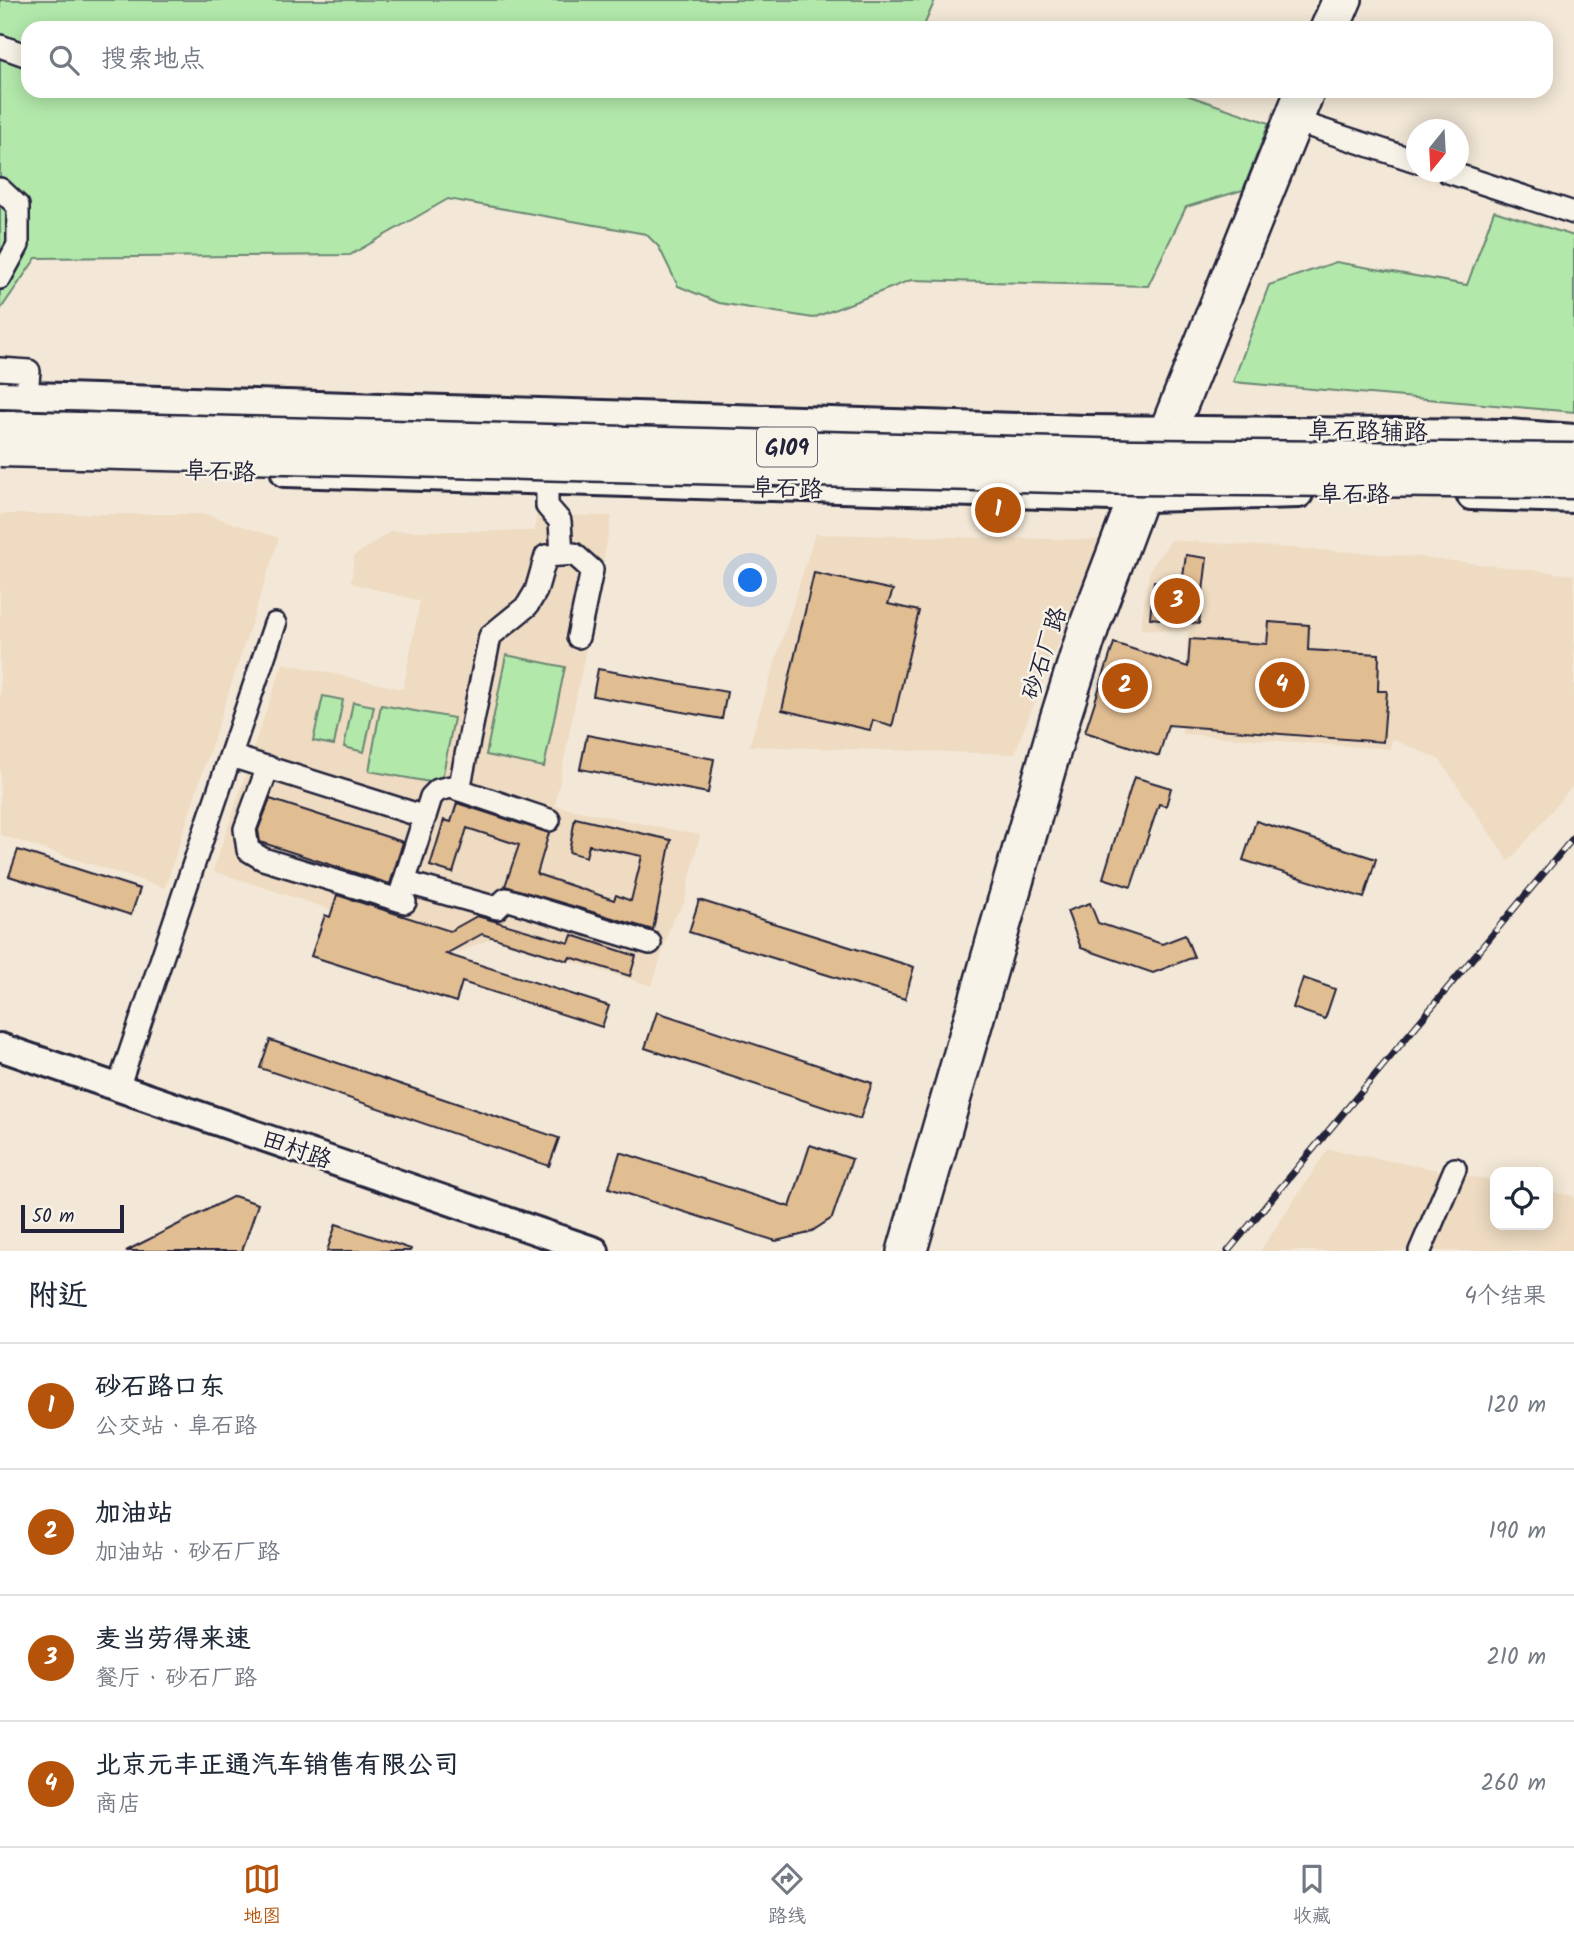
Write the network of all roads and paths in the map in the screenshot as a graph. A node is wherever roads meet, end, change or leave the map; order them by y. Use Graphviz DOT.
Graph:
graph roads {
  1 [pos="1333,0"];
  2 [pos="1351,0"];
  3 [pos="1324,21"];
  4 [pos="1342,21"];
  5 [pos="0,46"];
  6 [pos="21,54"];
  7 [pos="1293,98"];
  8 [pos="1311,98"];
  9 [pos="1301,123"];
  10 [pos="1406,158"];
  11 [pos="1469,179"];
  12 [pos="0,189"];
  13 [pos="1574,214"];
  14 [pos="0,278"];
  15 [pos="0,369"];
  16 [pos="0,396"];
  17 [pos="27,396"];
  18 [pos="0,426"];
  19 [pos="1170,429"];
  20 [pos="1574,438"];
  21 [pos="0,451"];
  22 [pos="1574,459"];
  23 [pos="0,464"];
  24 [pos="547,481"];
  25 [pos="1574,483"];
  26 [pos="1137,498"];
  27 [pos="1574,499"];
  28 [pos="562,555"];
  29 [pos="275,624"];
  30 [pos="578,637"];
  31 [pos="231,756"];
  32 [pos="268,767"];
  33 [pos="459,790"];
  34 [pos="425,817"];
  35 [pos="549,820"];
  36 [pos="402,894"];
  37 [pos="650,943"];
  38 [pos="0,1047"];
  39 [pos="0,1066"];
  40 [pos="118,1087"];
  41 [pos="1455,1169"];
  42 [pos="538,1251"];
  43 [pos="595,1251"];
  44 [pos="898,1251"];
  45 [pos="916,1251"];
  46 [pos="1420,1251"];
  1 -- 3 [label="street"];
  2 -- 4 [label="street"];
  5 -- 6 [label="street"];
  7 -- 19 [label="street, 砂石厂路"];
  8 -- 9 [label="street, 砂石厂路"];
  9 -- 10 [label="street"];
  9 -- 19 [label="street, 砂石厂路"];
  11 -- 13 [label="street"];
  12 -- 14 [label="street"];
  15 -- 17 [label="street"];
  16 -- 17 [label="main road"];
  17 -- 19 [label="main road"];
  18 -- 22 [label="highway, 阜石路 / G109, bridge"];
  19 -- 20 [label="main road, 阜石路辅路"];
  19 -- 26 [label="street, 砂石厂路"];
  21 -- 25 [label="highway, 阜石路 / G109, bridge"];
  23 -- 24 [label="main road, 阜石路"];
  24 -- 26 [label="main road, 阜石路"];
  24 -- 28 [label="street"];
  26 -- 27 [label="main road, 阜石路"];
  26 -- 44 [label="street, 砂石厂路"];
  26 -- 45 [label="street, 砂石厂路"];
  28 -- 30 [label="street"];
  28 -- 33 [label="street"];
  29 -- 31 [label="street"];
  31 -- 32 [label="street"];
  31 -- 40 [label="street"];
  32 -- 34 [label="street"];
  32 -- 36 [label="street"];
  33 -- 34 [label="street"];
  33 -- 35 [label="street"];
  34 -- 36 [label="street"];
  36 -- 37 [label="street"];
  38 -- 40 [label="main road, 田村路"];
  39 -- 42 [label="main road, 田村路"];
  40 -- 43 [label="main road, 田村路"];
  41 -- 46 [label="street"];
}
